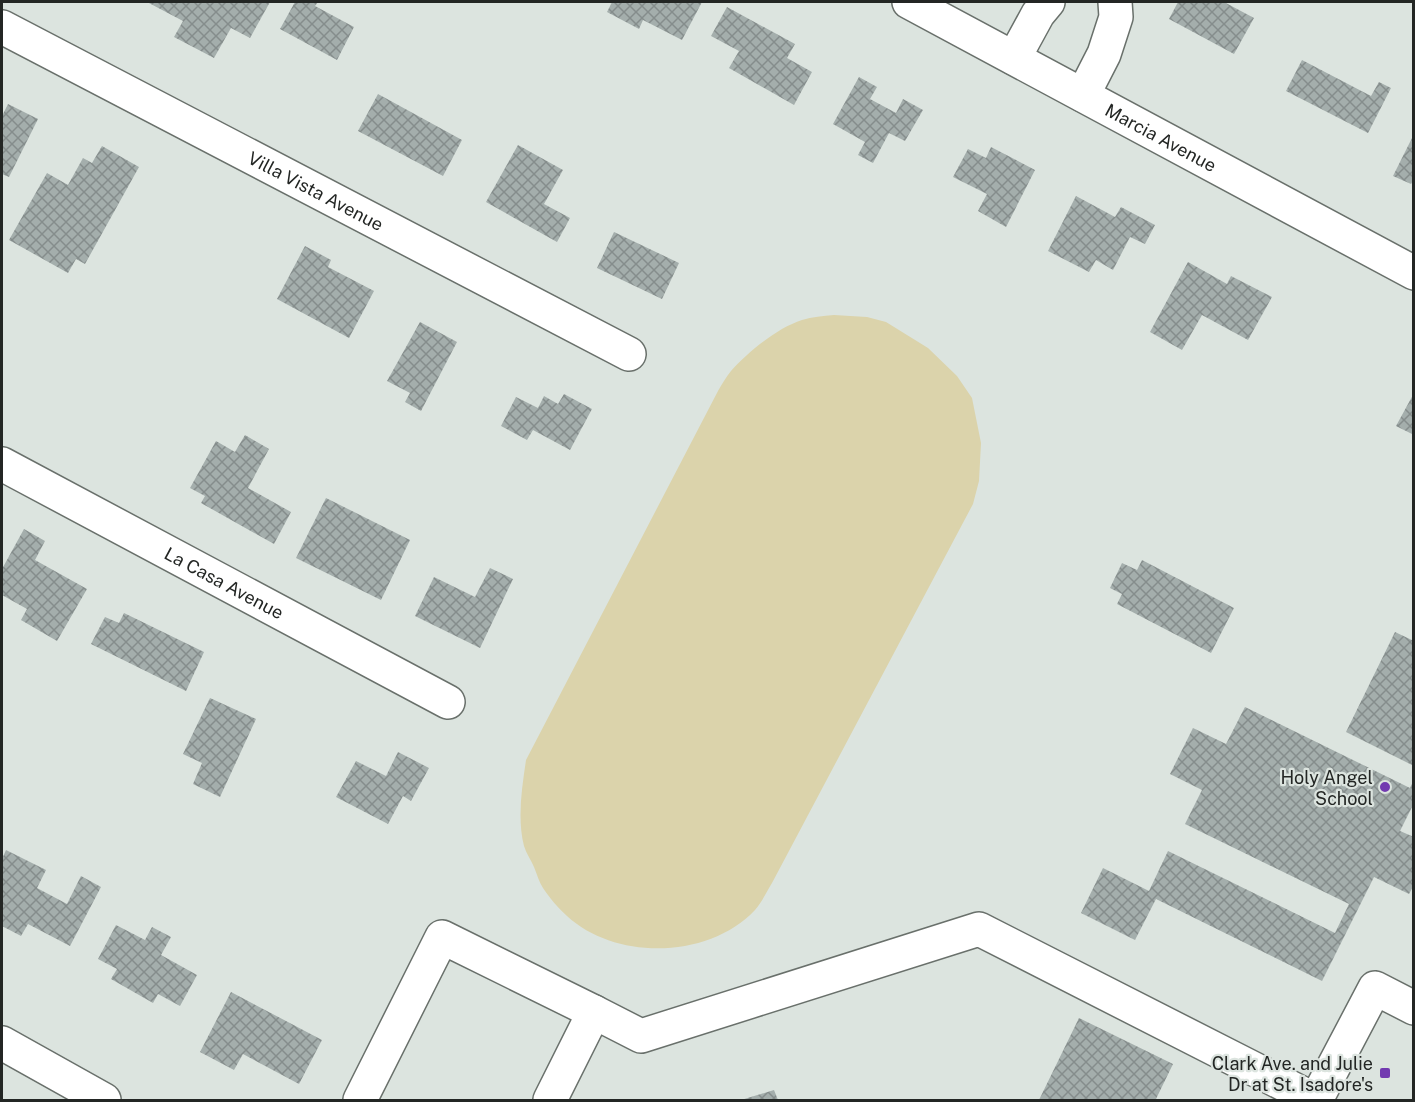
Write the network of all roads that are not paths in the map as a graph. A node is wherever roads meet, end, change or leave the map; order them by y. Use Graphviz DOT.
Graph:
graph roads {
  1 [pos="909,2"];
  2 [pos="1048,2"];
  3 [pos="1115,2"];
  4 [pos="2,27"];
  5 [pos="1014,58"];
  6 [pos="1083,95"];
  7 [pos="1413,273"];
  8 [pos="629,354"];
  9 [pos="2,464"];
  10 [pos="448,702"];
  11 [pos="1413,1008"];
  12 [pos="594,1012"];
  13 [pos="2,1043"];
  14 [pos="104,1101"];
  15 [pos="360,1101"];
  16 [pos="550,1101"];
  17 [pos="1315,1101"];
  1 -- 5 [label="street, Marcia Avenue"];
  2 -- 5 [label="street"];
  3 -- 6 [label="street"];
  4 -- 8 [label="street, Villa Vista Avenue"];
  5 -- 6 [label="street, Marcia Avenue"];
  6 -- 7 [label="street, Marcia Avenue"];
  9 -- 10 [label="street, La Casa Avenue"];
  11 -- 17 [label="street"];
  12 -- 15 [label="street"];
  12 -- 16 [label="street"];
  12 -- 17 [label="street"];
  13 -- 14 [label="street"];
}
